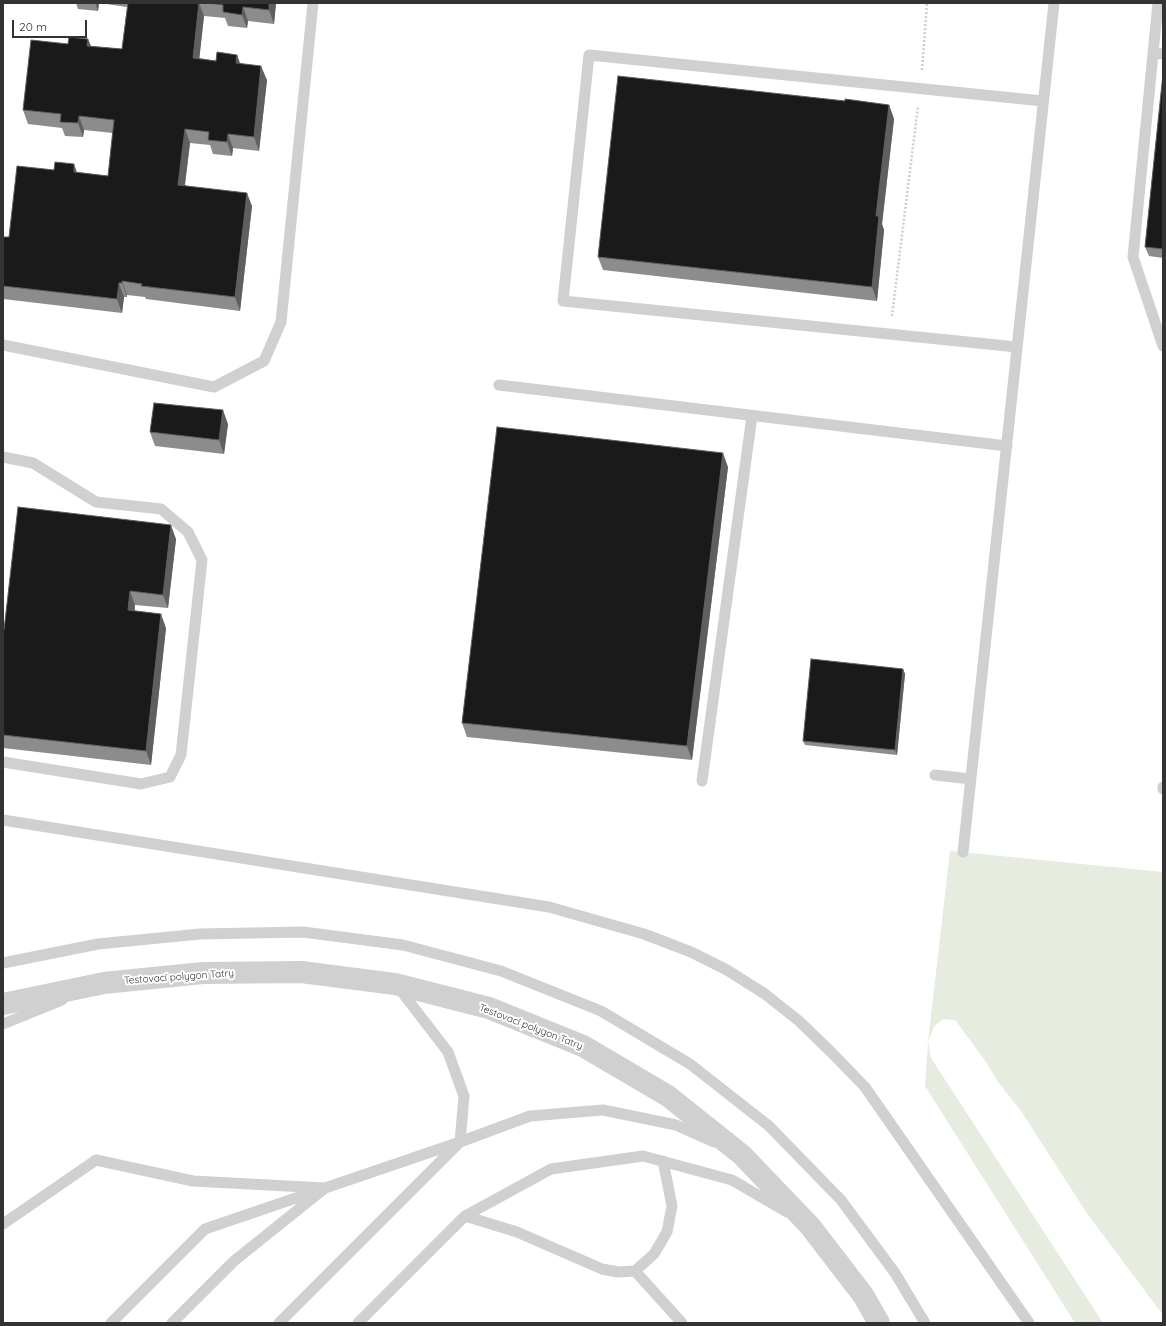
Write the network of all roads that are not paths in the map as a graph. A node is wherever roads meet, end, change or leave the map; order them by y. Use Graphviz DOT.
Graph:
graph roads {
  1 [pos="313,3"];
  2 [pos="1054,3"];
  3 [pos="1158,3"];
  4 [pos="1158,53"];
  5 [pos="1043,101"];
  6 [pos="3,345"];
  7 [pos="1163,346"];
  8 [pos="1017,347"];
  9 [pos="499,385"];
  10 [pos="752,416"];
  11 [pos="1006,446"];
  12 [pos="3,456"];
  13 [pos="3,762"];
  14 [pos="935,775"];
  15 [pos="971,779"];
  16 [pos="702,781"];
  17 [pos="3,820"];
  18 [pos="963,852"];
  19 [pos="3,963"];
  20 [pos="104,983"];
  21 [pos="395,984"];
  22 [pos="3,1004"];
  23 [pos="3,1024"];
  24 [pos="460,1142"];
  25 [pos="742,1155"];
  26 [pos="663,1161"];
  27 [pos="325,1188"];
  28 [pos="465,1216"];
  29 [pos="3,1224"];
  30 [pos="810,1226"];
  31 [pos="635,1271"];
  32 [pos="111,1323"];
  33 [pos="172,1323"];
  34 [pos="279,1323"];
  35 [pos="358,1323"];
  36 [pos="682,1323"];
  37 [pos="879,1323"];
  38 [pos="925,1323"];
  39 [pos="1029,1323"];
  1 -- 6 [label="lane"];
  2 -- 5 [label="lane"];
  3 -- 4 [label="lane"];
  4 -- 7 [label="lane"];
  5 -- 8 [label="lane"];
  5 -- 8 [label="lane"];
  8 -- 11 [label="lane"];
  9 -- 10 [label="lane"];
  10 -- 11 [label="lane"];
  10 -- 16 [label="lane"];
  11 -- 15 [label="lane"];
  12 -- 13 [label="lane"];
  14 -- 15 [label="lane"];
  15 -- 18 [label="lane"];
  17 -- 39 [label="lane"];
  19 -- 38 [label="lane"];
  20 -- 21 [label="street, Testovací polygon Tatry"];
  20 -- 22 [label="street, Testovací polygon Tatry"];
  20 -- 23 [label="lane"];
  21 -- 24 [label="lane"];
  21 -- 25 [label="street, Testovací polygon Tatry"];
  24 -- 25 [label="lane"];
  24 -- 27 [label="lane"];
  24 -- 34 [label="lane"];
  25 -- 30 [label="street, Testovací polygon Tatry"];
  26 -- 28 [label="lane"];
  26 -- 30 [label="lane"];
  26 -- 31 [label="lane"];
  27 -- 29 [label="lane"];
  27 -- 32 [label="lane"];
  27 -- 33 [label="lane"];
  28 -- 31 [label="lane"];
  28 -- 35 [label="lane"];
  30 -- 37 [label="street, Testovací polygon Tatry"];
  31 -- 36 [label="lane"];
}
